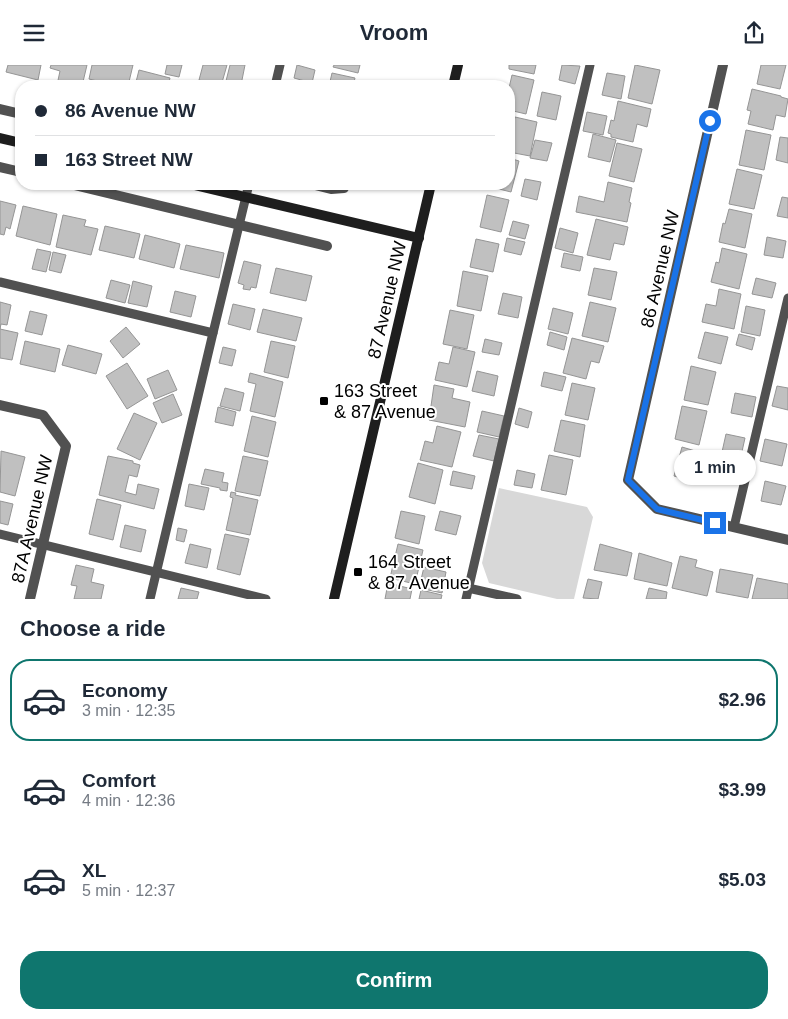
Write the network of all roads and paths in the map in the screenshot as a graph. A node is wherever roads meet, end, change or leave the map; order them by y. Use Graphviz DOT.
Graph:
graph roads {
  1 [pos="280,65"];
  2 [pos="458,65"];
  3 [pos="590,65"];
  4 [pos="723,65"];
  5 [pos="276,80"];
  6 [pos="454,80"];
  7 [pos="0,109"];
  8 [pos="15,113"];
  9 [pos="0,138"];
  10 [pos="15,142"];
  11 [pos="0,167"];
  12 [pos="15,171"];
  13 [pos="96,190"];
  14 [pos="216,190"];
  15 [pos="248,190"];
  16 [pos="430,190"];
  17 [pos="246,197"];
  18 [pos="240,224"];
  19 [pos="419,237"];
  20 [pos="327,245"];
  21 [pos="0,283"];
  22 [pos="788,298"];
  23 [pos="213,333"];
  24 [pos="0,405"];
  25 [pos="734,527"];
  26 [pos="0,534"];
  27 [pos="788,540"];
  28 [pos="43,544"];
  29 [pos="156,571"];
  30 [pos="468,588"];
  31 [pos="30,599"];
  32 [pos="150,599"];
  33 [pos="266,599"];
  34 [pos="334,599"];
  35 [pos="466,599"];
  36 [pos="518,599"];
  1 -- 5 [label="lane"];
  2 -- 6 [label="main road"];
  3 -- 30 [label="lane"];
  4 -- 25 [label="street, 86 Avenue NW"];
  7 -- 8 [label="street"];
  9 -- 10 [label="main road"];
  11 -- 12 [label="street"];
  13 -- 18 [label="street"];
  14 -- 17 [label="main road"];
  15 -- 17 [label="lane"];
  16 -- 19 [label="main road, 87 Avenue NW"];
  17 -- 18 [label="lane"];
  17 -- 19 [label="main road"];
  18 -- 20 [label="street"];
  18 -- 23 [label="lane"];
  19 -- 34 [label="main road, 87 Avenue NW"];
  21 -- 23 [label="lane"];
  22 -- 25 [label="lane"];
  23 -- 29 [label="lane"];
  24 -- 28 [label="street, 87A Avenue NW"];
  25 -- 27 [label="street"];
  26 -- 28 [label="lane"];
  28 -- 29 [label="lane"];
  28 -- 31 [label="street, 87A Avenue NW"];
  29 -- 32 [label="lane"];
  29 -- 33 [label="lane"];
  30 -- 35 [label="lane"];
  30 -- 36 [label="lane"];
}
